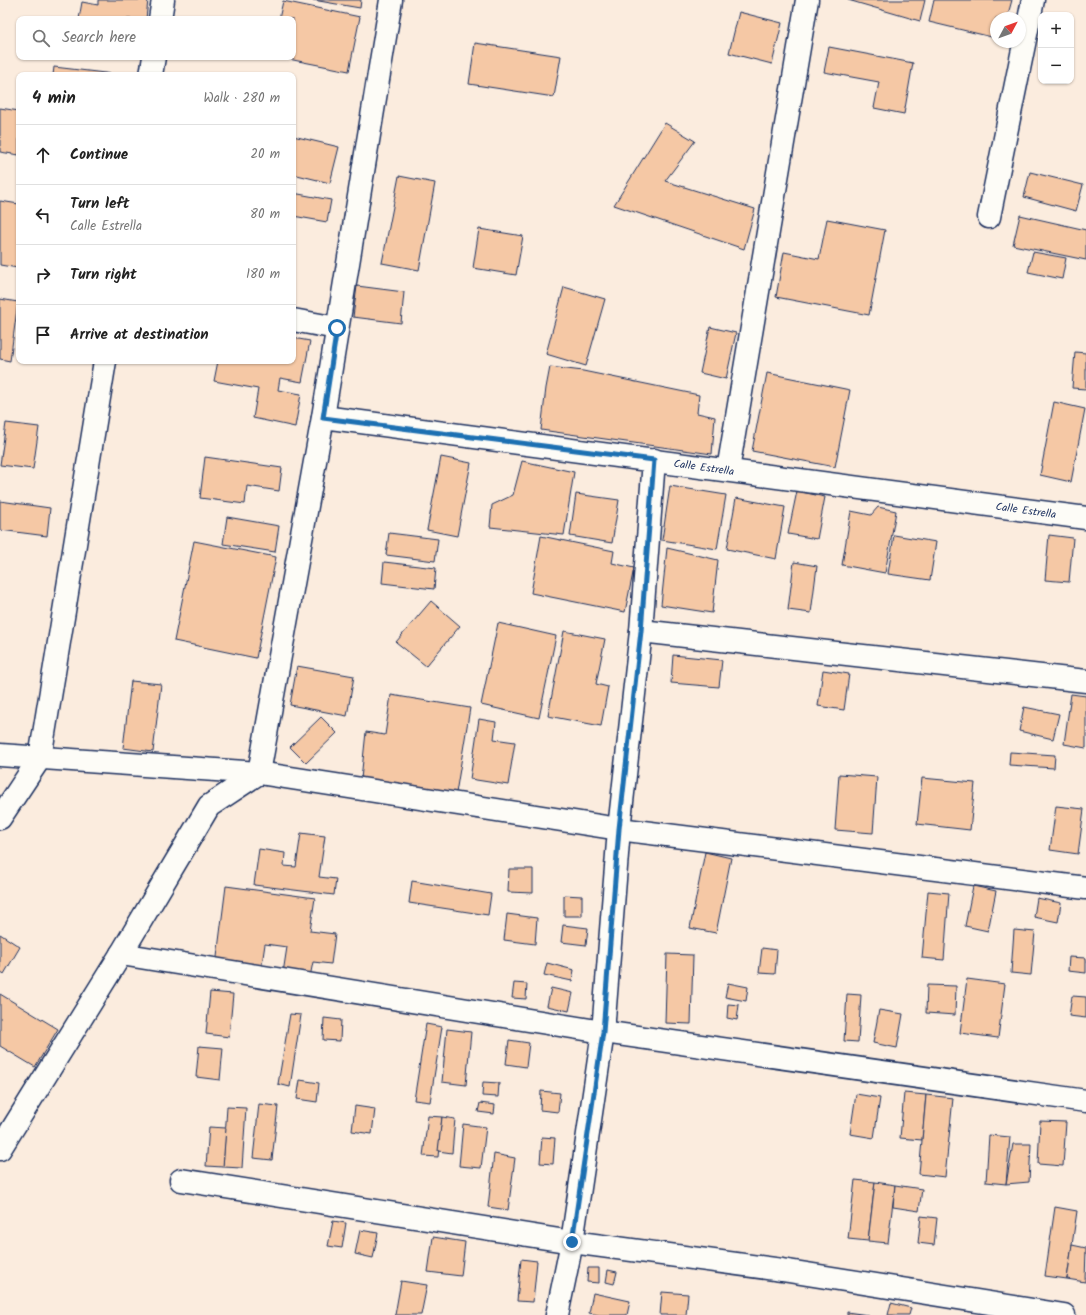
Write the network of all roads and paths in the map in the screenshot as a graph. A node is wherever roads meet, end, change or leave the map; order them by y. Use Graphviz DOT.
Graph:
graph roads {
  1 [pos="163,0"];
  2 [pos="391,0"];
  3 [pos="807,0"];
  4 [pos="1033,0"];
  5 [pos="160,16"];
  6 [pos="154,60"];
  7 [pos="152,72"];
  8 [pos="990,217"];
  9 [pos="296,321"];
  10 [pos="337,328"];
  11 [pos="105,364"];
  12 [pos="323,418"];
  13 [pos="654,460"];
  14 [pos="728,470"];
  15 [pos="1086,518"];
  16 [pos="641,631"];
  17 [pos="1086,681"];
  18 [pos="0,755"];
  19 [pos="40,758"];
  20 [pos="259,773"];
  21 [pos="0,818"];
  22 [pos="619,829"];
  23 [pos="1086,888"];
  24 [pos="122,954"];
  25 [pos="603,1032"];
  26 [pos="1086,1100"];
  27 [pos="0,1149"];
  28 [pos="181,1180"];
  29 [pos="572,1242"];
  30 [pos="558,1315"];
  31 [pos="1064,1315"];
  1 -- 5 [label="street"];
  2 -- 10 [label="street"];
  3 -- 14 [label="street"];
  4 -- 8 [label="street"];
  6 -- 7 [label="street"];
  9 -- 10 [label="street"];
  10 -- 12 [label="street"];
  11 -- 19 [label="street"];
  12 -- 13 [label="street, Calle Estrella"];
  12 -- 20 [label="street"];
  13 -- 14 [label="street, Calle Estrella"];
  13 -- 16 [label="street"];
  14 -- 15 [label="street, Calle Estrella"];
  16 -- 17 [label="street"];
  16 -- 22 [label="street"];
  18 -- 19 [label="street"];
  19 -- 20 [label="street"];
  19 -- 21 [label="street"];
  20 -- 22 [label="street"];
  20 -- 24 [label="street"];
  22 -- 23 [label="street"];
  22 -- 25 [label="street"];
  24 -- 25 [label="street"];
  24 -- 27 [label="street"];
  25 -- 26 [label="street"];
  25 -- 29 [label="street"];
  28 -- 29 [label="street"];
  29 -- 30 [label="street"];
  29 -- 31 [label="street"];
}
